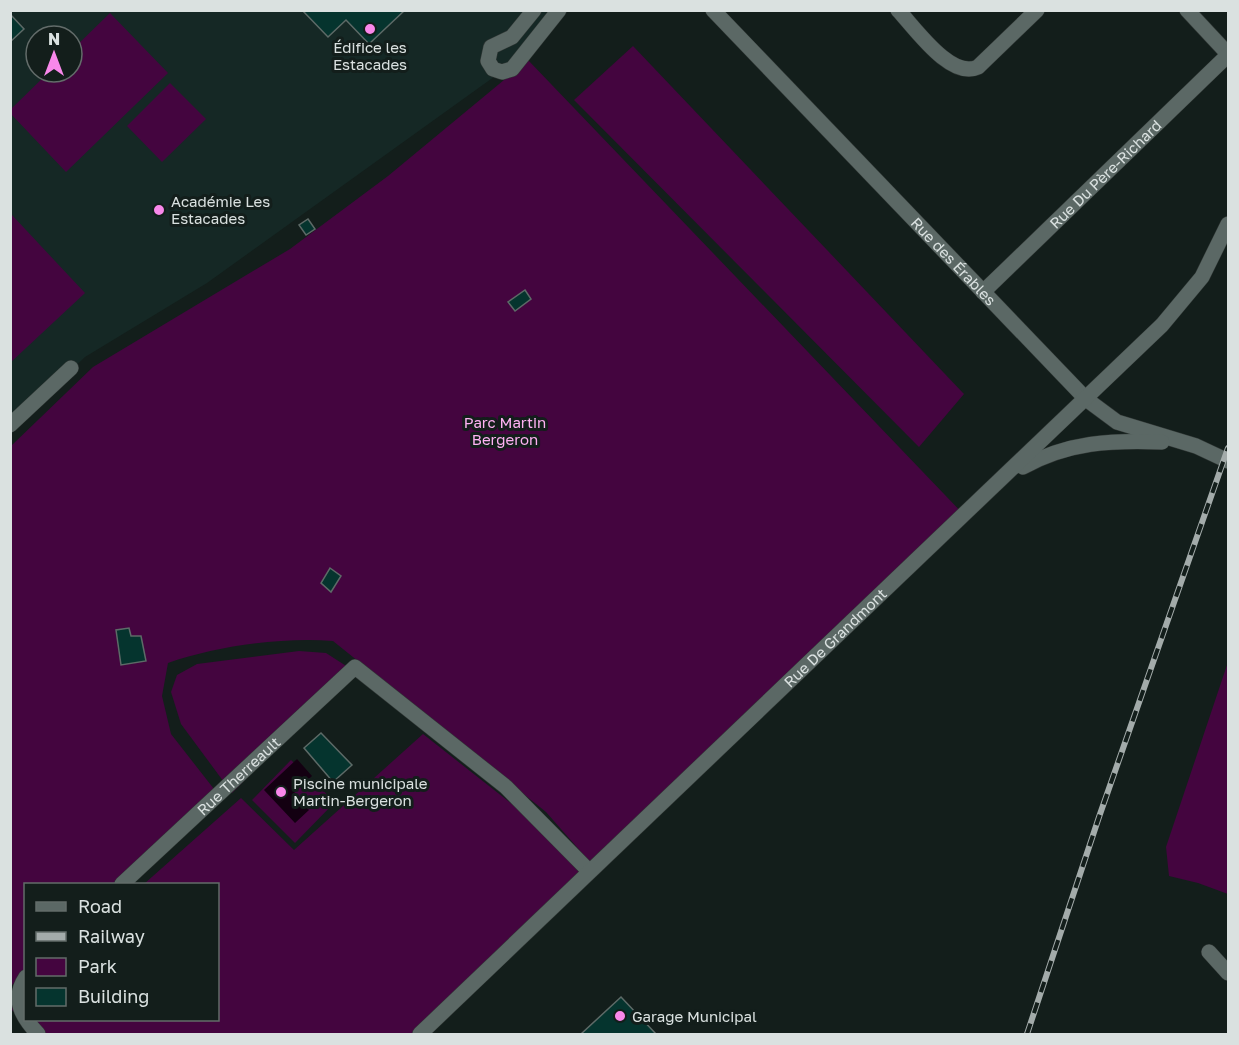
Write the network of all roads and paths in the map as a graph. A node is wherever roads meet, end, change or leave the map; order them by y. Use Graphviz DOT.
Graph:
graph roads {
  1 [pos="534,10"];
  2 [pos="559,10"];
  3 [pos="713,10"];
  4 [pos="898,10"];
  5 [pos="1037,10"];
  6 [pos="1187,10"];
  7 [pos="1228,55"];
  8 [pos="1228,224"];
  9 [pos="982,292"];
  10 [pos="71,368"];
  11 [pos="1086,399"];
  12 [pos="10,425"];
  13 [pos="1188,443"];
  14 [pos="1228,461"];
  15 [pos="1004,477"];
  16 [pos="589,871"];
  17 [pos="124,883"];
  18 [pos="1209,952"];
  19 [pos="1228,973"];
  20 [pos="24,981"];
  21 [pos="24,1017"];
  22 [pos="27,1021"];
  23 [pos="38,1035"];
  24 [pos="420,1035"];
  1 -- 2 [label="street"];
  3 -- 9 [label="street, Rue des Érables"];
  4 -- 5 [label="street"];
  6 -- 7 [label="street"];
  7 -- 9 [label="street, Rue Du Père-Richard"];
  8 -- 11 [label="street, Rue De Grandmont"];
  9 -- 11 [label="street, Rue des Érables"];
  10 -- 12 [label="street"];
  11 -- 13 [label="street, Rue des Érables"];
  11 -- 15 [label="street, Rue De Grandmont"];
  13 -- 14 [label="street, Rue des Érables"];
  13 -- 15 [label="street"];
  15 -- 16 [label="street, Rue De Grandmont"];
  16 -- 17 [label="street, Rue Therreault"];
  16 -- 24 [label="street, Rue De Grandmont"];
  18 -- 19 [label="street"];
  20 -- 21 [label="street"];
  22 -- 23 [label="street"];
}
